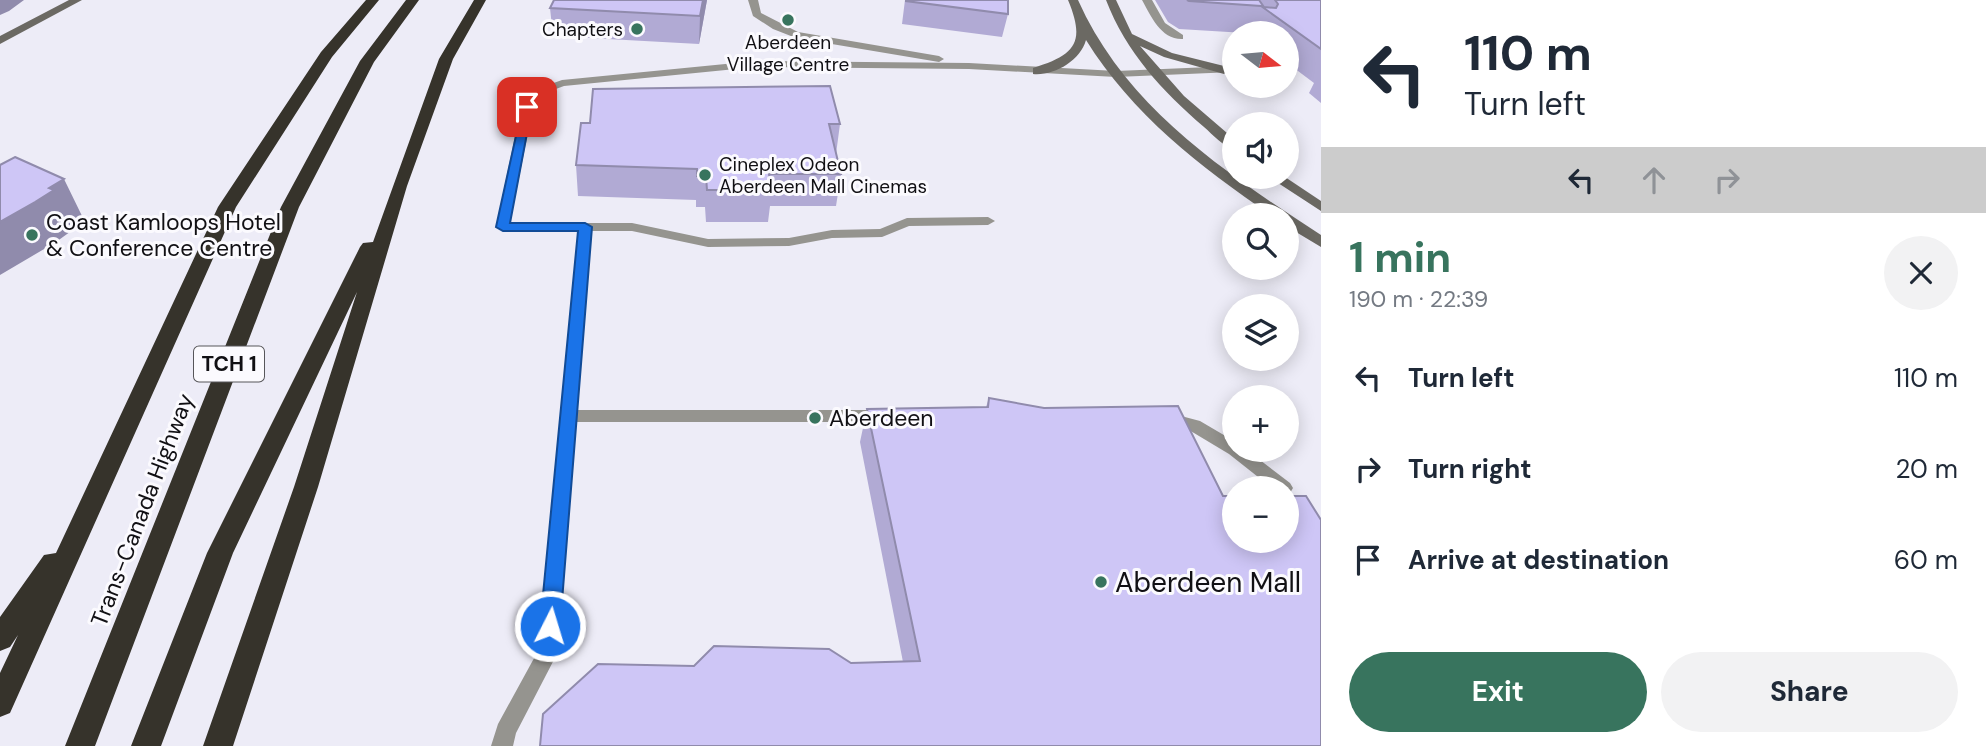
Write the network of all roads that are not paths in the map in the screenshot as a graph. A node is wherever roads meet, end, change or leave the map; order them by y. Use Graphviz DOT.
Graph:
graph roads {
  1 [pos="78,0"];
  2 [pos="373,0"];
  3 [pos="413,0"];
  4 [pos="480,0"];
  5 [pos="753,0"];
  6 [pos="1073,0"];
  7 [pos="1111,0"];
  8 [pos="1147,0"];
  9 [pos="1083,25"];
  10 [pos="1128,36"];
  11 [pos="1178,37"];
  12 [pos="0,41"];
  13 [pos="969,66"];
  14 [pos="1222,68"];
  15 [pos="1222,70"];
  16 [pos="1037,71"];
  17 [pos="1116,74"];
  18 [pos="1156,74"];
  19 [pos="1222,135"];
  20 [pos="399,186"];
  21 [pos="1294,189"];
  22 [pos="1263,203"];
  23 [pos="1321,207"];
  24 [pos="988,222"];
  25 [pos="585,227"];
  26 [pos="1299,228"];
  27 [pos="1321,242"];
  28 [pos="568,416"];
  29 [pos="907,416"];
  30 [pos="1154,417"];
  31 [pos="1222,442"];
  32 [pos="1250,462"];
  33 [pos="1268,476"];
  34 [pos="84,517"];
  35 [pos="0,639"];
  36 [pos="0,704"];
  37 [pos="80,746"];
  38 [pos="146,746"];
  39 [pos="218,746"];
  40 [pos="502,746"];
  1 -- 12 [label="main road"];
  2 -- 34 [label="highway, Trans-Canada Highway / TCH 1"];
  3 -- 37 [label="highway, Trans-Canada Highway / TCH 1"];
  4 -- 20 [label="highway"];
  5 -- 13 [label="lane"];
  6 -- 9 [label="main road"];
  7 -- 10 [label="main road"];
  8 -- 11 [label="lane"];
  9 -- 16 [label="main road"];
  9 -- 17 [label="main road"];
  10 -- 14 [label="main road"];
  10 -- 18 [label="main road"];
  13 -- 16 [label="lane"];
  13 -- 25 [label="lane"];
  15 -- 18 [label="lane"];
  16 -- 17 [label="lane"];
  17 -- 18 [label="lane"];
  17 -- 22 [label="main road"];
  18 -- 19 [label="main road"];
  20 -- 38 [label="highway"];
  20 -- 39 [label="highway"];
  21 -- 23 [label="main road"];
  24 -- 25 [label="lane"];
  25 -- 28 [label="lane"];
  26 -- 27 [label="main road"];
  28 -- 29 [label="lane"];
  28 -- 40 [label="lane"];
  30 -- 31 [label="lane"];
  32 -- 33 [label="lane"];
  34 -- 35 [label="highway"];
  34 -- 36 [label="highway, Trans-Canada Highway / TCH 1"];
}
